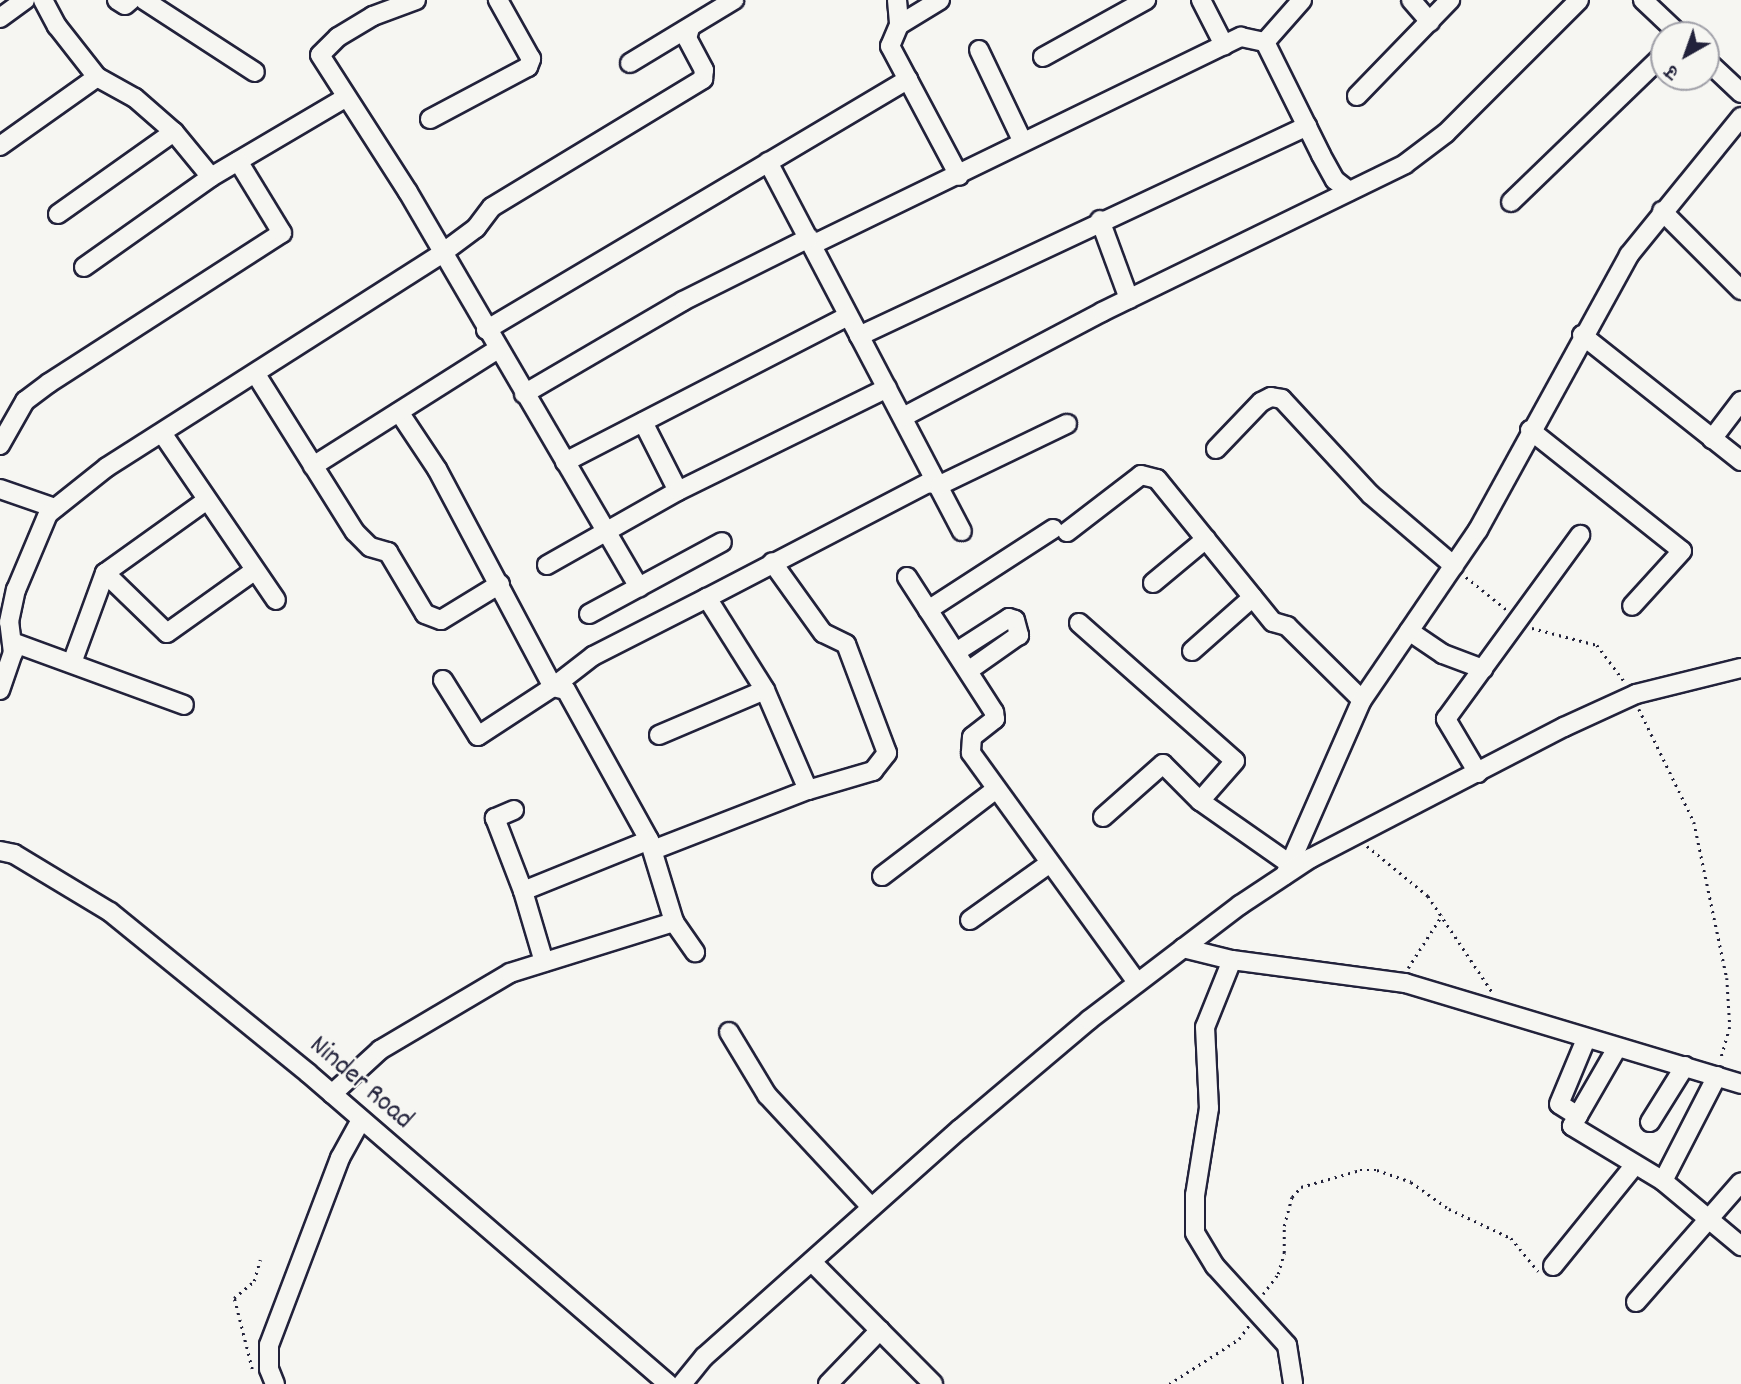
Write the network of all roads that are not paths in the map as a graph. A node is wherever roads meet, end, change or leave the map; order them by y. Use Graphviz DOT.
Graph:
graph roads {
  1 [pos="25,0"];
  2 [pos="43,0"];
  3 [pos="117,0"];
  4 [pos="131,0"];
  5 [pos="144,0"];
  6 [pos="416,0"];
  7 [pos="498,0"];
  8 [pos="734,0"];
  9 [pos="897,0"];
  10 [pos="940,0"];
  11 [pos="1146,0"];
  12 [pos="1202,0"];
  13 [pos="1303,0"];
  14 [pos="1411,0"];
  15 [pos="1450,0"];
  16 [pos="1578,0"];
  17 [pos="1643,0"];
  18 [pos="372,8"];
  19 [pos="0,18"];
  20 [pos="1665,21"];
  21 [pos="1430,22"];
  22 [pos="899,25"];
  23 [pos="690,28"];
  24 [pos="1265,43"];
  25 [pos="1224,45"];
  26 [pos="979,50"];
  27 [pos="1043,57"];
  28 [pos="630,63"];
  29 [pos="1650,68"];
  30 [pos="255,72"];
  31 [pos="1720,73"];
  32 [pos="97,77"];
  33 [pos="908,79"];
  34 [pos="1741,93"];
  35 [pos="1357,96"];
  36 [pos="345,98"];
  37 [pos="1741,117"];
  38 [pos="430,119"];
  39 [pos="1307,126"];
  40 [pos="174,132"];
  41 [pos="1022,140"];
  42 [pos="0,146"];
  43 [pos="239,161"];
  44 [pos="768,162"];
  45 [pos="959,176"];
  46 [pos="211,177"];
  47 [pos="1349,191"];
  48 [pos="1511,202"];
  49 [pos="1662,211"];
  50 [pos="58,214"];
  51 [pos="1100,219"];
  52 [pos="810,241"];
  53 [pos="441,254"];
  54 [pos="84,267"];
  55 [pos="1741,290"];
  56 [pos="1129,299"];
  57 [pos="848,316"];
  58 [pos="486,330"];
  59 [pos="1582,335"];
  60 [pos="859,336"];
  61 [pos="498,349"];
  62 [pos="257,376"];
  63 [pos="887,388"];
  64 [pos="524,394"];
  65 [pos="1741,401"];
  66 [pos="399,412"];
  67 [pos="902,417"];
  68 [pos="643,422"];
  69 [pos="1068,424"];
  70 [pos="1530,430"];
  71 [pos="162,433"];
  72 [pos="1712,439"];
  73 [pos="0,444"];
  74 [pos="1216,449"];
  75 [pos="1741,461"];
  76 [pos="565,462"];
  77 [pos="313,466"];
  78 [pos="940,485"];
  79 [pos="0,489"];
  80 [pos="678,491"];
  81 [pos="207,500"];
  82 [pos="55,508"];
  83 [pos="609,530"];
  84 [pos="962,531"];
  85 [pos="1580,536"];
  86 [pos="1206,539"];
  87 [pos="722,542"];
  88 [pos="772,562"];
  89 [pos="547,565"];
  90 [pos="1454,566"];
  91 [pos="254,571"];
  92 [pos="105,573"];
  93 [pos="907,577"];
  94 [pos="1153,583"];
  95 [pos="500,584"];
  96 [pos="639,587"];
  97 [pos="7,597"];
  98 [pos="1253,597"];
  99 [pos="707,598"];
  100 [pos="276,600"];
  101 [pos="1632,606"];
  102 [pos="928,610"];
  103 [pos="589,614"];
  104 [pos="1079,623"];
  105 [pos="1409,631"];
  106 [pos="12,642"];
  107 [pos="1192,651"];
  108 [pos="956,653"];
  109 [pos="72,663"];
  110 [pos="1741,668"];
  111 [pos="1483,669"];
  112 [pos="968,671"];
  113 [pos="443,680"];
  114 [pos="553,687"];
  115 [pos="0,690"];
  116 [pos="765,690"];
  117 [pos="1362,700"];
  118 [pos="184,705"];
  119 [pos="659,735"];
  120 [pos="1478,773"];
  121 [pos="996,789"];
  122 [pos="808,790"];
  123 [pos="1200,802"];
  124 [pos="514,810"];
  125 [pos="1103,817"];
  126 [pos="651,845"];
  127 [pos="0,851"];
  128 [pos="1050,863"];
  129 [pos="1287,870"];
  130 [pos="883,876"];
  131 [pos="523,891"];
  132 [pos="970,920"];
  133 [pos="674,922"];
  134 [pos="1182,948"];
  135 [pos="695,951"];
  136 [pos="1232,960"];
  137 [pos="544,962"];
  138 [pos="1137,982"];
  139 [pos="729,1032"];
  140 [pos="1586,1039"];
  141 [pos="1618,1048"];
  142 [pos="1685,1066"];
  143 [pos="1717,1076"];
  144 [pos="1741,1084"];
  145 [pos="332,1094"];
  146 [pos="1578,1116"];
  147 [pos="360,1120"];
  148 [pos="1650,1122"];
  149 [pos="1634,1166"];
  150 [pos="1663,1181"];
  151 [pos="1741,1182"];
  152 [pos="871,1207"];
  153 [pos="1707,1215"];
  154 [pos="1741,1246"];
  155 [pos="812,1262"];
  156 [pos="1549,1270"];
  157 [pos="1636,1302"];
  158 [pos="880,1330"];
  159 [pos="275,1384"];
  160 [pos="668,1384"];
  161 [pos="682,1384"];
  162 [pos="828,1384"];
  163 [pos="933,1384"];
  164 [pos="1293,1384"];
  1 -- 19 [label="street"];
  2 -- 32 [label="street"];
  3 -- 4 [label="street"];
  5 -- 30 [label="street"];
  6 -- 18 [label="street"];
  7 -- 38 [label="street"];
  8 -- 23 [label="street"];
  9 -- 22 [label="street"];
  10 -- 22 [label="street"];
  11 -- 27 [label="street"];
  12 -- 25 [label="street"];
  13 -- 24 [label="street"];
  14 -- 21 [label="street"];
  15 -- 21 [label="street"];
  16 -- 47 [label="street"];
  17 -- 20 [label="street"];
  18 -- 36 [label="street"];
  21 -- 35 [label="street"];
  22 -- 33 [label="street"];
  23 -- 28 [label="street"];
  23 -- 53 [label="street"];
  24 -- 25 [label="street"];
  24 -- 39 [label="street"];
  25 -- 41 [label="street"];
  26 -- 41 [label="street"];
  29 -- 48 [label="street"];
  31 -- 34 [label="street"];
  32 -- 40 [label="street"];
  32 -- 42 [label="street"];
  33 -- 44 [label="street"];
  33 -- 45 [label="street"];
  36 -- 43 [label="street"];
  36 -- 53 [label="street"];
  37 -- 49 [label="street"];
  39 -- 47 [label="street"];
  39 -- 51 [label="street"];
  40 -- 46 [label="street"];
  40 -- 50 [label="street"];
  41 -- 45 [label="street"];
  43 -- 46 [label="street"];
  43 -- 73 [label="street"];
  44 -- 52 [label="street"];
  44 -- 58 [label="street"];
  45 -- 52 [label="street"];
  46 -- 54 [label="street"];
  47 -- 56 [label="street"];
  49 -- 55 [label="street"];
  49 -- 59 [label="street"];
  51 -- 56 [label="street"];
  51 -- 60 [label="street"];
  52 -- 57 [label="street"];
  52 -- 64 [label="street"];
  53 -- 58 [label="street"];
  53 -- 62 [label="street"];
  56 -- 67 [label="street"];
  57 -- 60 [label="street"];
  57 -- 68 [label="street"];
  58 -- 61 [label="street"];
  59 -- 70 [label="street"];
  59 -- 72 [label="street"];
  60 -- 63 [label="street"];
  61 -- 64 [label="street"];
  61 -- 66 [label="street"];
  62 -- 71 [label="street"];
  62 -- 77 [label="street"];
  63 -- 67 [label="street"];
  63 -- 80 [label="street"];
  64 -- 76 [label="street"];
  65 -- 72 [label="street"];
  66 -- 77 [label="street"];
  66 -- 95 [label="street"];
  67 -- 78 [label="street"];
  68 -- 76 [label="street"];
  68 -- 80 [label="street"];
  69 -- 78 [label="street"];
  70 -- 90 [label="street"];
  70 -- 101 [label="street"];
  71 -- 81 [label="street"];
  71 -- 82 [label="street"];
  72 -- 75 [label="street"];
  74 -- 90 [label="street"];
  76 -- 83 [label="street"];
  77 -- 95 [label="street"];
  78 -- 84 [label="street"];
  78 -- 88 [label="street"];
  79 -- 82 [label="street"];
  80 -- 83 [label="street"];
  81 -- 91 [label="street"];
  81 -- 92 [label="street"];
  82 -- 97 [label="street"];
  83 -- 89 [label="street"];
  83 -- 96 [label="street"];
  85 -- 111 [label="street"];
  86 -- 94 [label="street"];
  86 -- 98 [label="street"];
  86 -- 102 [label="street"];
  87 -- 96 [label="street"];
  88 -- 99 [label="street"];
  88 -- 122 [label="street"];
  90 -- 105 [label="street"];
  91 -- 92 [label="street"];
  91 -- 100 [label="street"];
  92 -- 109 [label="street"];
  93 -- 102 [label="street"];
  95 -- 114 [label="street"];
  96 -- 103 [label="street"];
  97 -- 106 [label="street"];
  98 -- 107 [label="street"];
  98 -- 117 [label="street"];
  99 -- 114 [label="street"];
  99 -- 116 [label="street"];
  102 -- 108 [label="street"];
  104 -- 123 [label="street"];
  105 -- 111 [label="street"];
  105 -- 117 [label="street"];
  106 -- 109 [label="street"];
  106 -- 115 [label="street"];
  108 -- 112 [label="street"];
  108 -- 112 [label="street"];
  109 -- 118 [label="street"];
  110 -- 120 [label="street"];
  111 -- 120 [label="street"];
  112 -- 121 [label="street"];
  113 -- 114 [label="street"];
  114 -- 126 [label="street"];
  116 -- 119 [label="street"];
  116 -- 122 [label="street"];
  117 -- 129 [label="street"];
  120 -- 129 [label="street"];
  121 -- 128 [label="street"];
  121 -- 130 [label="street"];
  122 -- 126 [label="street"];
  123 -- 125 [label="street"];
  123 -- 129 [label="street"];
  124 -- 131 [label="street"];
  126 -- 131 [label="street"];
  126 -- 133 [label="street"];
  127 -- 145 [label="street, Ninder Road"];
  128 -- 132 [label="street"];
  128 -- 138 [label="street"];
  129 -- 134 [label="street"];
  131 -- 137 [label="street"];
  133 -- 135 [label="street"];
  133 -- 137 [label="street"];
  134 -- 136 [label="street"];
  134 -- 138 [label="street"];
  136 -- 140 [label="street"];
  136 -- 164 [label="street"];
  137 -- 145 [label="street"];
  138 -- 152 [label="street"];
  139 -- 152 [label="street"];
  140 -- 141 [label="street"];
  140 -- 146 [label="street"];
  141 -- 142 [label="street"];
  141 -- 146 [label="street"];
  142 -- 143 [label="street"];
  142 -- 148 [label="street"];
  143 -- 144 [label="street"];
  143 -- 150 [label="street"];
  145 -- 147 [label="street, Ninder Road"];
  146 -- 149 [label="street"];
  147 -- 159 [label="street"];
  147 -- 160 [label="street, Ninder Road"];
  149 -- 150 [label="street"];
  149 -- 156 [label="street"];
  150 -- 153 [label="street"];
  151 -- 153 [label="street"];
  152 -- 155 [label="street"];
  153 -- 154 [label="street"];
  153 -- 157 [label="street"];
  155 -- 158 [label="street"];
  155 -- 161 [label="street"];
  158 -- 162 [label="street"];
  158 -- 163 [label="street"];
}
